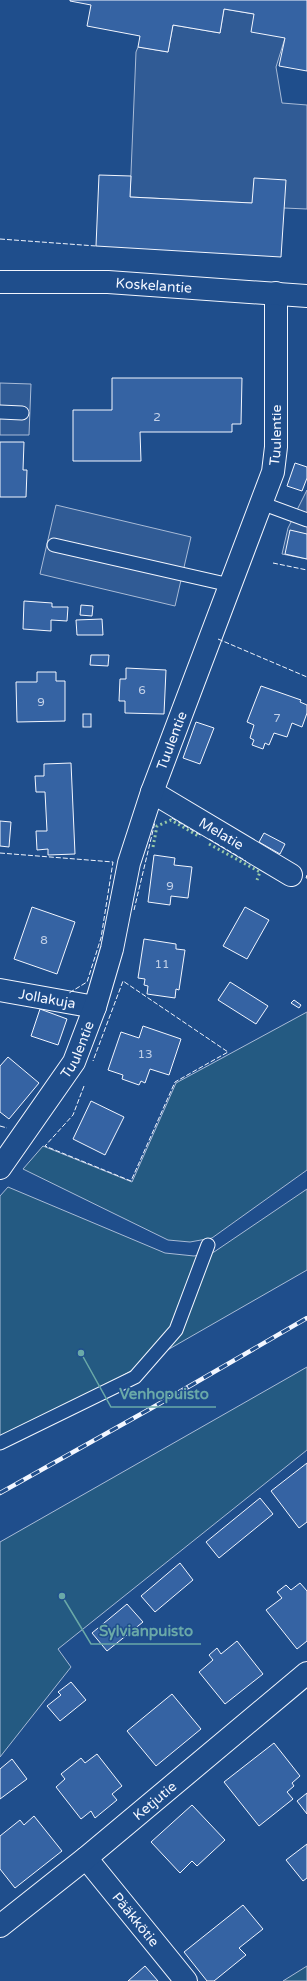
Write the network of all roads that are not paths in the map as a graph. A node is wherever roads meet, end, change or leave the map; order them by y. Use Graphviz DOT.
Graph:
graph roads {
  1 [pos="0,282"];
  2 [pos="276,293"];
  3 [pos="307,296"];
  4 [pos="0,412"];
  5 [pos="22,413"];
  6 [pos="261,503"];
  7 [pos="307,520"];
  8 [pos="54,545"];
  9 [pos="230,585"];
  10 [pos="152,792"];
  11 [pos="291,875"];
  12 [pos="0,990"];
  13 [pos="95,1007"];
  14 [pos="0,1168"];
  15 [pos="208,1245"];
  16 [pos="0,1443"];
  17 [pos="306,1677"];
  18 [pos="86,1858"];
  19 [pos="0,1926"];
  20 [pos="186,1981"];
  1 -- 2 [label="street, Koskelantie"];
  2 -- 3 [label="street, Koskelantie"];
  2 -- 6 [label="street, Tuulentie"];
  4 -- 5 [label="lane"];
  6 -- 7 [label="lane"];
  6 -- 9 [label="street, Tuulentie"];
  8 -- 9 [label="lane"];
  9 -- 10 [label="street, Tuulentie"];
  10 -- 11 [label="street, Melatie"];
  10 -- 13 [label="street, Tuulentie"];
  12 -- 13 [label="street, Jollakuja"];
  13 -- 14 [label="street, Tuulentie"];
  15 -- 16 [label="lane"];
  17 -- 18 [label="street, Ketjutie"];
  18 -- 19 [label="street, Ketjutie"];
  18 -- 20 [label="street, Pääkkötie"];
}
